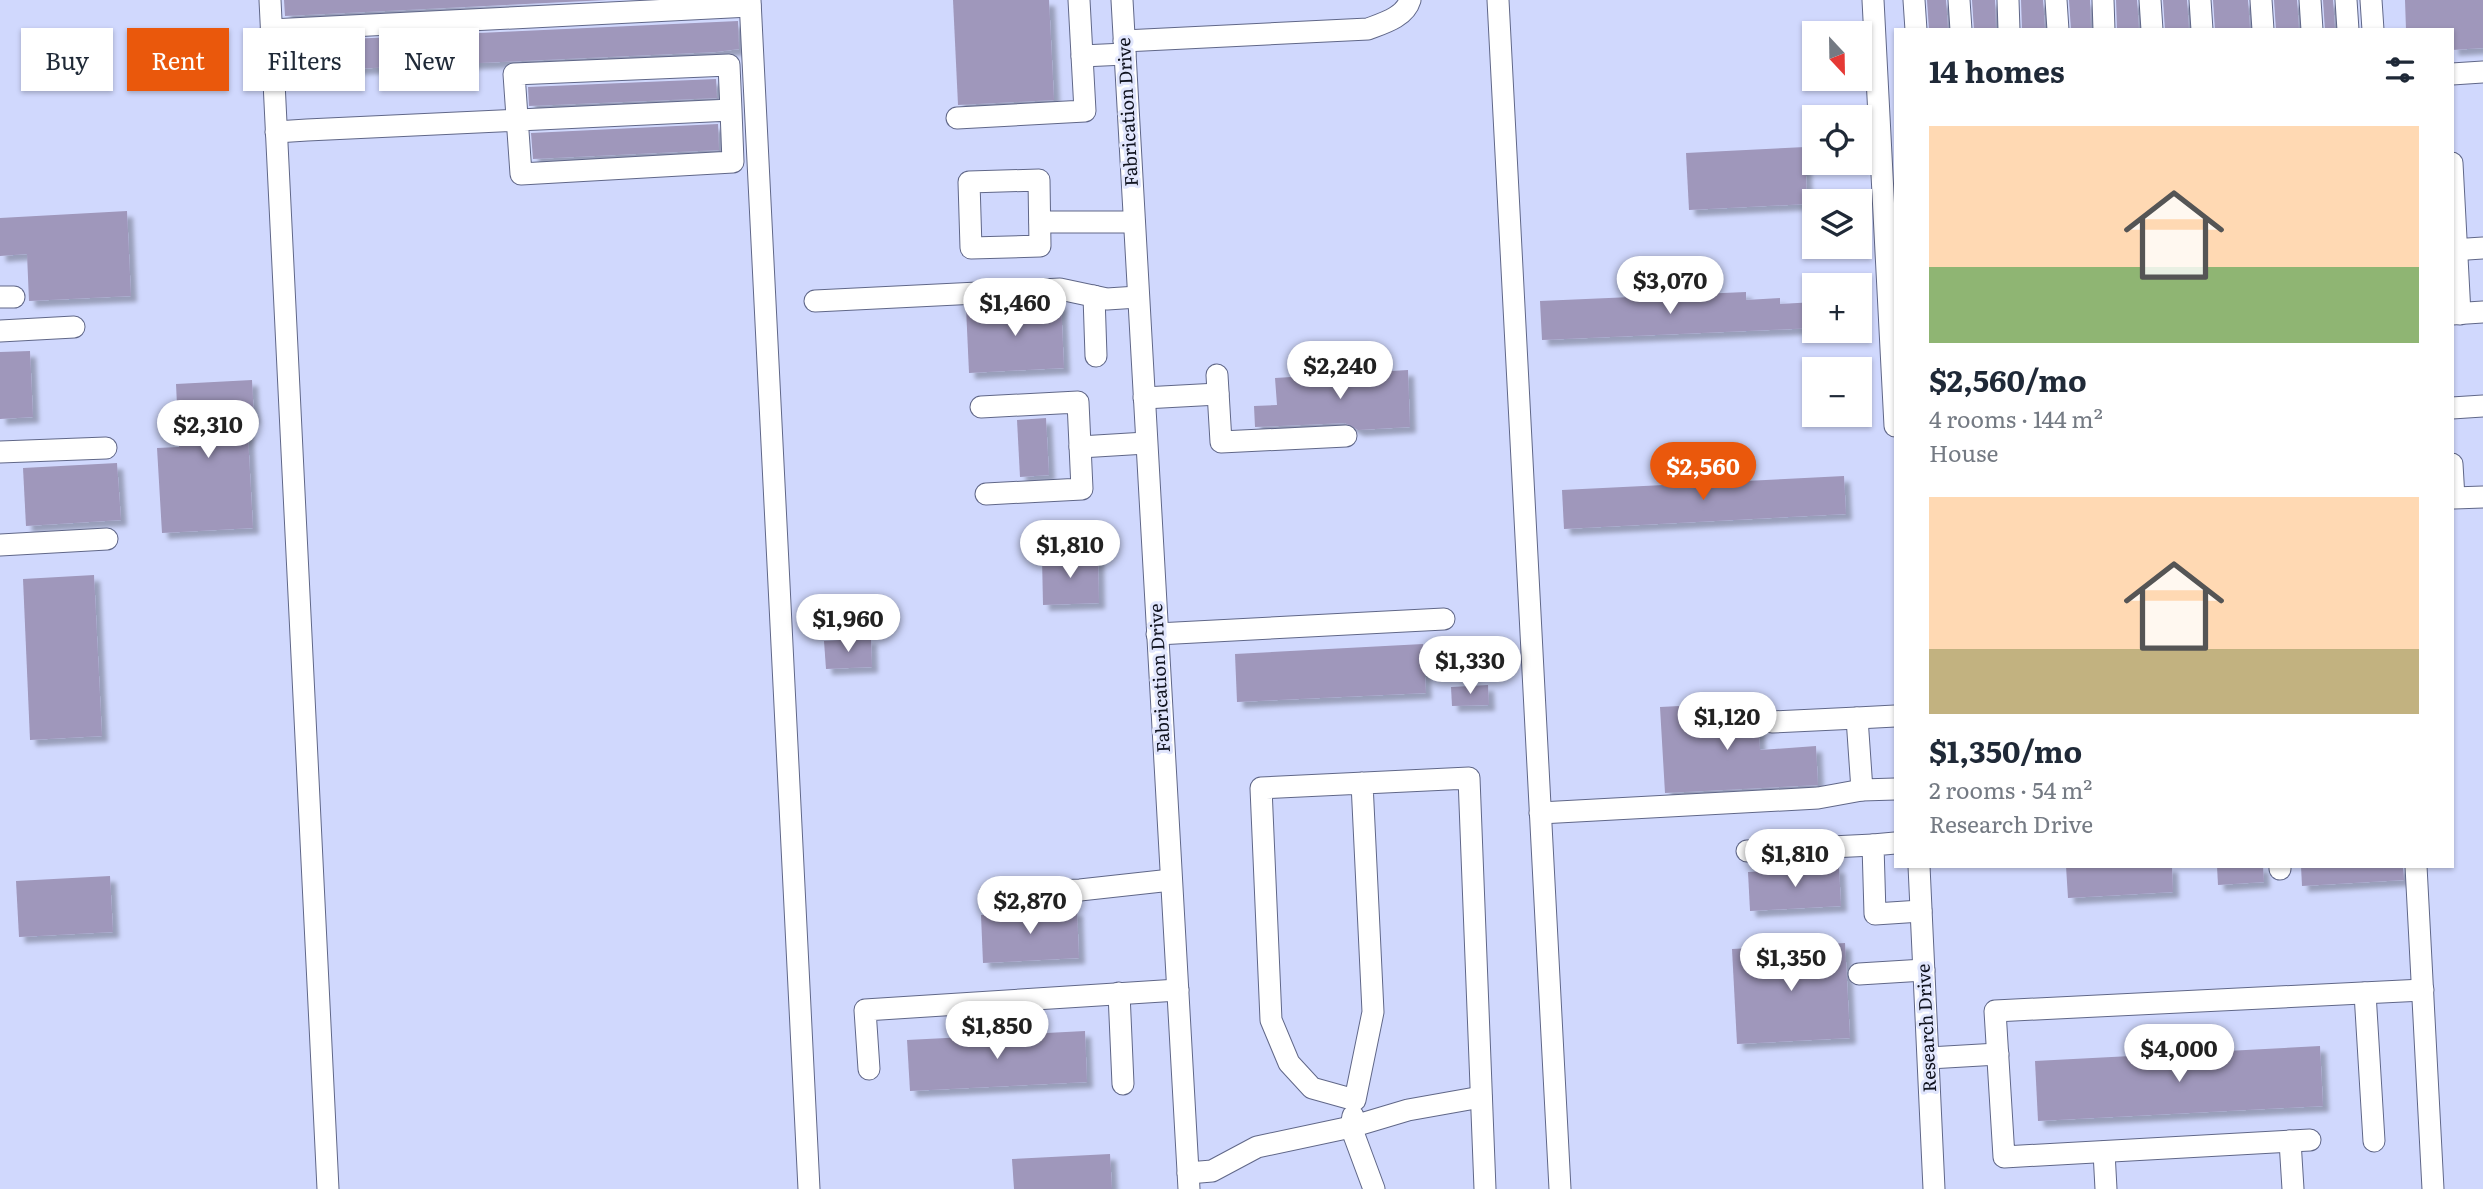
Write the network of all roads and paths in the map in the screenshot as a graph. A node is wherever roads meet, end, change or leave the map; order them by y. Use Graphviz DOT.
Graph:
graph roads {
  1 [pos="270,0"];
  2 [pos="1079,0"];
  3 [pos="1122,0"];
  4 [pos="1410,0"];
  5 [pos="1498,0"];
  6 [pos="1873,0"];
  7 [pos="1914,0"];
  8 [pos="1959,0"];
  9 [pos="2008,0"];
  10 [pos="2056,0"];
  11 [pos="2103,0"];
  12 [pos="2150,0"];
  13 [pos="2200,0"];
  14 [pos="2261,0"];
  15 [pos="2310,0"];
  16 [pos="2346,0"];
  17 [pos="2371,0"];
  18 [pos="750,3"];
  19 [pos="271,28"];
  20 [pos="306,28"];
  21 [pos="1916,28"];
  22 [pos="1961,28"];
  23 [pos="2009,28"];
  24 [pos="2058,28"];
  25 [pos="2104,28"];
  26 [pos="2152,28"];
  27 [pos="2202,28"];
  28 [pos="2263,28"];
  29 [pos="2312,28"];
  30 [pos="2348,28"];
  31 [pos="2373,28"];
  32 [pos="1124,47"];
  33 [pos="1082,56"];
  34 [pos="2483,72"];
  35 [pos="2454,74"];
  36 [pos="274,91"];
  37 [pos="731,110"];
  38 [pos="957,118"];
  39 [pos="517,120"];
  40 [pos="276,132"];
  41 [pos="1040,222"];
  42 [pos="1134,222"];
  43 [pos="2483,248"];
  44 [pos="2454,250"];
  45 [pos="1094,296"];
  46 [pos="1138,297"];
  47 [pos="815,301"];
  48 [pos="2483,312"];
  49 [pos="2456,314"];
  50 [pos="74,327"];
  51 [pos="0,331"];
  52 [pos="1096,356"];
  53 [pos="1144,398"];
  54 [pos="2483,406"];
  55 [pos="981,407"];
  56 [pos="1894,407"];
  57 [pos="2454,408"];
  58 [pos="1346,436"];
  59 [pos="1146,443"];
  60 [pos="106,447"];
  61 [pos="1080,447"];
  62 [pos="0,452"];
  63 [pos="986,494"];
  64 [pos="2483,497"];
  65 [pos="2454,498"];
  66 [pos="107,539"];
  67 [pos="0,545"];
  68 [pos="1444,619"];
  69 [pos="1157,634"];
  70 [pos="1894,716"];
  71 [pos="1857,718"];
  72 [pos="1772,722"];
  73 [pos="1362,783"];
  74 [pos="1894,789"];
  75 [pos="1863,790"];
  76 [pos="1540,813"];
  77 [pos="1894,844"];
  78 [pos="1873,845"];
  79 [pos="1747,851"];
  80 [pos="1919,868"];
  81 [pos="2416,868"];
  82 [pos="1171,880"];
  83 [pos="990,894"];
  84 [pos="1921,911"];
  85 [pos="1924,970"];
  86 [pos="1859,974"];
  87 [pos="1178,989"];
  88 [pos="2423,990"];
  89 [pos="1119,993"];
  90 [pos="2365,993"];
  91 [pos="1998,1054"];
  92 [pos="1929,1058"];
  93 [pos="869,1069"];
  94 [pos="1123,1084"];
  95 [pos="1481,1097"];
  96 [pos="1355,1100"];
  97 [pos="1351,1127"];
  98 [pos="2374,1141"];
  99 [pos="2104,1152"];
  100 [pos="1189,1181"];
  101 [pos="328,1189"];
  102 [pos="809,1189"];
  103 [pos="1374,1189"];
  104 [pos="1485,1189"];
  105 [pos="1560,1189"];
  106 [pos="1934,1189"];
  107 [pos="2106,1189"];
  108 [pos="2293,1189"];
  109 [pos="2433,1189"];
  1 -- 19 [label="street"];
  2 -- 33 [label="street"];
  3 -- 32 [label="street, Fabrication Drive"];
  4 -- 32 [label="street"];
  5 -- 76 [label="street"];
  6 -- 56 [label="street"];
  7 -- 21 [label="street"];
  8 -- 22 [label="street"];
  9 -- 23 [label="street"];
  10 -- 24 [label="street"];
  11 -- 25 [label="street"];
  12 -- 26 [label="street"];
  13 -- 27 [label="street"];
  14 -- 28 [label="street"];
  15 -- 29 [label="street"];
  16 -- 30 [label="street"];
  17 -- 31 [label="street"];
  18 -- 20 [label="street"];
  18 -- 102 [label="street"];
  32 -- 33 [label="street"];
  32 -- 42 [label="street, Fabrication Drive"];
  33 -- 38 [label="street"];
  34 -- 35 [label="street"];
  36 -- 40 [label="street"];
  37 -- 39 [label="street"];
  37 -- 39 [label="street"];
  37 -- 39 [label="street"];
  39 -- 40 [label="street"];
  40 -- 101 [label="street"];
  41 -- 41 [label="street"];
  41 -- 42 [label="street"];
  42 -- 46 [label="street, Fabrication Drive"];
  43 -- 44 [label="street"];
  44 -- 49 [label="street"];
  45 -- 46 [label="street"];
  45 -- 47 [label="street"];
  45 -- 52 [label="street"];
  46 -- 53 [label="street, Fabrication Drive"];
  48 -- 49 [label="street"];
  50 -- 51 [label="street"];
  53 -- 58 [label="street"];
  53 -- 59 [label="street, Fabrication Drive"];
  54 -- 57 [label="street"];
  55 -- 61 [label="street"];
  59 -- 61 [label="street"];
  59 -- 69 [label="street, Fabrication Drive"];
  60 -- 62 [label="street"];
  61 -- 63 [label="street"];
  64 -- 65 [label="street"];
  66 -- 67 [label="street"];
  68 -- 69 [label="street"];
  69 -- 82 [label="street, Fabrication Drive"];
  70 -- 71 [label="street"];
  71 -- 72 [label="street"];
  71 -- 75 [label="street"];
  73 -- 95 [label="street"];
  73 -- 96 [label="street"];
  73 -- 96 [label="street"];
  74 -- 75 [label="street"];
  75 -- 76 [label="street"];
  76 -- 105 [label="street"];
  77 -- 78 [label="street"];
  78 -- 79 [label="street"];
  78 -- 84 [label="street"];
  80 -- 84 [label="street, Research Drive"];
  81 -- 88 [label="street"];
  82 -- 83 [label="street"];
  82 -- 87 [label="street, Fabrication Drive"];
  84 -- 85 [label="street, Research Drive"];
  85 -- 86 [label="street"];
  85 -- 92 [label="street, Research Drive"];
  87 -- 89 [label="street"];
  87 -- 100 [label="street, Fabrication Drive"];
  88 -- 90 [label="street"];
  88 -- 109 [label="street"];
  89 -- 93 [label="street"];
  89 -- 94 [label="street"];
  90 -- 91 [label="street"];
  90 -- 98 [label="street"];
  91 -- 92 [label="street"];
  91 -- 99 [label="street"];
  92 -- 106 [label="street, Research Drive"];
  95 -- 97 [label="street"];
  95 -- 104 [label="street"];
  96 -- 97 [label="street"];
  97 -- 100 [label="street"];
  97 -- 103 [label="street"];
  99 -- 107 [label="street"];
  99 -- 108 [label="street"];
}
